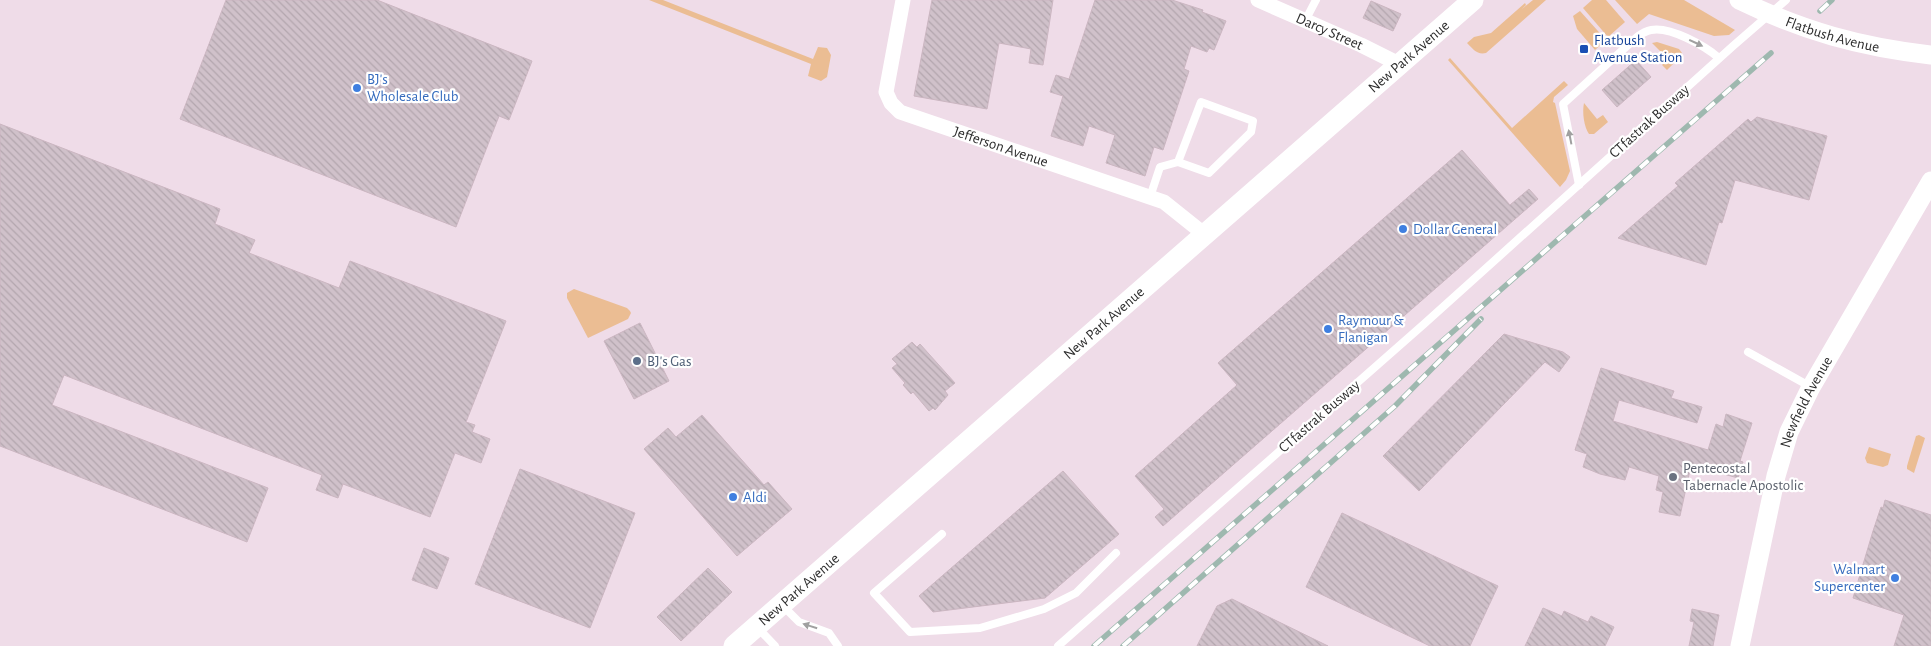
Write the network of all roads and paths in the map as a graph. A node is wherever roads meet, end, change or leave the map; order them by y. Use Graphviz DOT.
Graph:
graph roads {
  1 [pos="903,0"];
  2 [pos="1258,0"];
  3 [pos="1316,0"];
  4 [pos="1473,0"];
  5 [pos="1739,0"];
  6 [pos="1786,0"];
  7 [pos="1306,21"];
  8 [pos="1931,55"];
  9 [pos="1719,58"];
  10 [pos="1398,64"];
  11 [pos="1178,162"];
  12 [pos="1931,182"];
  13 [pos="1579,185"];
  14 [pos="1150,197"];
  15 [pos="1204,234"];
  16 [pos="1748,352"];
  17 [pos="1811,387"];
  18 [pos="942,534"];
  19 [pos="1116,553"];
  20 [pos="781,605"];
  21 [pos="757,626"];
  22 [pos="734,646"];
  23 [pos="774,646"];
  24 [pos="838,646"];
  25 [pos="1058,646"];
  26 [pos="1740,646"];
  1 -- 14 [label="street, Jefferson Avenue"];
  2 -- 7 [label="street, Darcy Street"];
  3 -- 7 [label="lane"];
  4 -- 10 [label="main road, New Park Avenue"];
  5 -- 8 [label="street, Flatbush Avenue"];
  6 -- 9 [label="lane, CTfastrak Busway"];
  7 -- 10 [label="street, Darcy Street"];
  9 -- 13 [label="lane, CTfastrak Busway"];
  13 -- 9 [label="lane, one-way"];
  10 -- 15 [label="main road, New Park Avenue"];
  11 -- 11 [label="lane"];
  11 -- 14 [label="lane"];
  12 -- 17 [label="street, Newfield Avenue"];
  13 -- 25 [label="lane, CTfastrak Busway"];
  14 -- 15 [label="street, Jefferson Avenue"];
  15 -- 20 [label="main road, New Park Avenue"];
  16 -- 17 [label="lane"];
  17 -- 26 [label="street, Newfield Avenue"];
  18 -- 19 [label="lane"];
  20 -- 21 [label="main road, New Park Avenue"];
  24 -- 20 [label="lane, one-way"];
  21 -- 22 [label="main road, New Park Avenue"];
  21 -- 23 [label="lane"];
}
